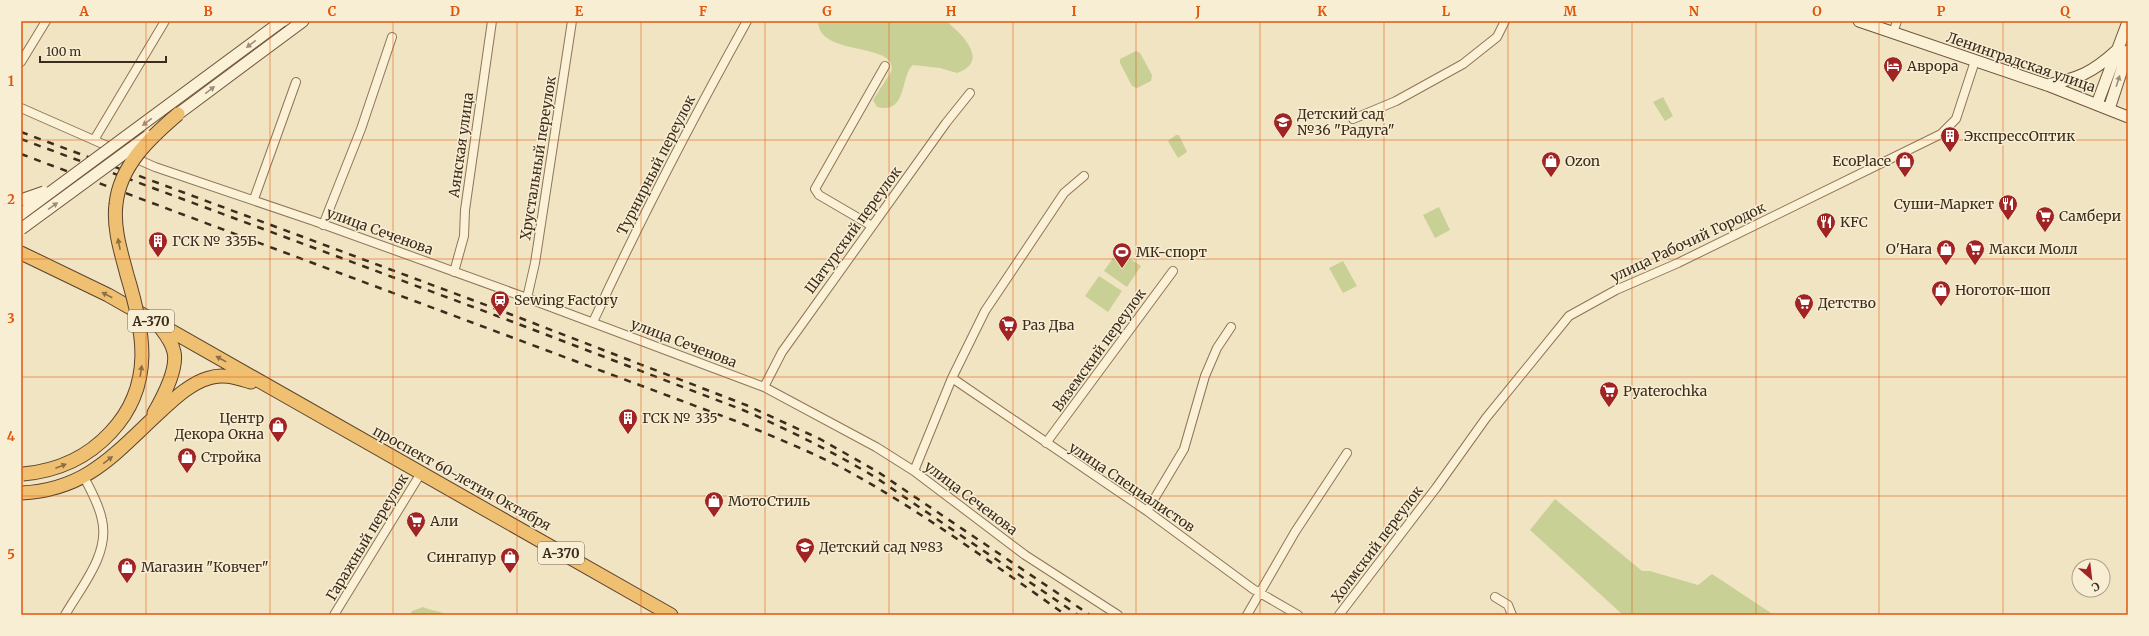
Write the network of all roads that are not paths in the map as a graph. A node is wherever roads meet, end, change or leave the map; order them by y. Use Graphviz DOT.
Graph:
graph roads {
  1 [pos="46,21"];
  2 [pos="165,21"];
  3 [pos="282,21"];
  4 [pos="303,21"];
  5 [pos="492,21"];
  6 [pos="572,21"];
  7 [pos="747,21"];
  8 [pos="1505,21"];
  9 [pos="1859,21"];
  10 [pos="1897,21"];
  11 [pos="2128,22"];
  12 [pos="1893,33"];
  13 [pos="392,37"];
  14 [pos="2125,54"];
  15 [pos="1975,61"];
  16 [pos="21,62"];
  17 [pos="884,66"];
  18 [pos="296,82"];
  19 [pos="2047,85"];
  20 [pos="970,93"];
  21 [pos="2097,104"];
  22 [pos="21,108"];
  23 [pos="2109,109"];
  24 [pos="178,114"];
  25 [pos="2128,117"];
  26 [pos="1353,119"];
  27 [pos="94,140"];
  28 [pos="86,168"];
  29 [pos="1084,176"];
  30 [pos="254,199"];
  31 [pos="21,200"];
  32 [pos="21,214"];
  33 [pos="323,224"];
  34 [pos="872,226"];
  35 [pos="21,229"];
  36 [pos="21,253"];
  37 [pos="454,272"];
  38 [pos="1173,272"];
  39 [pos="527,298"];
  40 [pos="151,320"];
  41 [pos="593,322"];
  42 [pos="1231,327"];
  43 [pos="952,378"];
  44 [pos="764,387"];
  45 [pos="279,392"];
  46 [pos="149,422"];
  47 [pos="1046,443"];
  48 [pos="1347,453"];
  49 [pos="914,471"];
  50 [pos="422,473"];
  51 [pos="22,474"];
  52 [pos="84,477"];
  53 [pos="1436,488"];
  54 [pos="21,493"];
  55 [pos="1147,511"];
  56 [pos="1260,594"];
  57 [pos="1495,597"];
  58 [pos="65,615"];
  59 [pos="334,615"];
  60 [pos="671,615"];
  61 [pos="1118,615"];
  62 [pos="1247,615"];
  63 [pos="1298,615"];
  64 [pos="1339,615"];
  65 [pos="1512,615"];
  1 -- 16 [label="street"];
  2 -- 27 [label="street"];
  3 -- 28 [label="main road, one-way, bridge"];
  24 -- 4 [label="main road, one-way"];
  5 -- 37 [label="street, Аянская улица"];
  6 -- 39 [label="street, Хрустальный переулок"];
  7 -- 41 [label="street, Турнирный переулок"];
  8 -- 26 [label="street"];
  9 -- 12 [label="main road, Ленинградская улица"];
  10 -- 12 [label="street"];
  11 -- 14 [label="main road"];
  12 -- 15 [label="main road, Ленинградская улица"];
  13 -- 33 [label="street"];
  14 -- 19 [label="main road"];
  14 -- 21 [label="main road"];
  23 -- 14 [label="main road, one-way"];
  15 -- 19 [label="main road, Ленинградская улица"];
  15 -- 53 [label="street, улица Рабочий Городок"];
  17 -- 34 [label="street"];
  18 -- 30 [label="street"];
  19 -- 21 [label="main road, Ленинградская улица"];
  20 -- 34 [label="street, Шатурский переулок"];
  21 -- 23 [label="main road, Ленинградская улица"];
  22 -- 27 [label="street, улица Сеченова"];
  23 -- 25 [label="main road, Ленинградская улица"];
  35 -- 24 [label="main road, one-way, bridge"];
  51 -- 24 [label="highway, one-way, bridge"];
  27 -- 30 [label="street, улица Сеченова"];
  28 -- 31 [label="main road, bridge"];
  28 -- 32 [label="main road, bridge"];
  29 -- 43 [label="street"];
  30 -- 33 [label="street, улица Сеченова"];
  33 -- 37 [label="street, улица Сеченова"];
  34 -- 44 [label="street, Шатурский переулок"];
  40 -- 36 [label="highway, проспект 60-летия Октября / А-370, one-way"];
  37 -- 39 [label="street, улица Сеченова"];
  38 -- 47 [label="street, Вяземский переулок"];
  39 -- 41 [label="street, улица Сеченова"];
  45 -- 40 [label="highway, проспект 60-летия Октября / А-370, one-way"];
  40 -- 46 [label="highway, А-370"];
  41 -- 44 [label="street, улица Сеченова"];
  42 -- 55 [label="street"];
  43 -- 47 [label="street, улица Специалистов"];
  43 -- 49 [label="street"];
  44 -- 49 [label="street, улица Сеченова"];
  45 -- 46 [label="highway, проспект 60-летия Октября / А-370"];
  45 -- 50 [label="highway, проспект 60-летия Октября / А-370"];
  52 -- 46 [label="highway, проспект 60-летия Октября / А-370, one-way"];
  47 -- 55 [label="street, улица Специалистов"];
  48 -- 56 [label="street"];
  49 -- 61 [label="street, улица Сеченова"];
  50 -- 59 [label="street, Гаражный переулок"];
  50 -- 60 [label="highway, проспект 60-летия Октября / А-370"];
  52 -- 54 [label="highway, проспект 60-летия Октября / А-370"];
  52 -- 58 [label="street"];
  53 -- 64 [label="street, Холмский переулок"];
  55 -- 56 [label="street, улица Специалистов"];
  56 -- 62 [label="street"];
  56 -- 63 [label="street, улица Специалистов"];
  57 -- 65 [label="street"];
}
